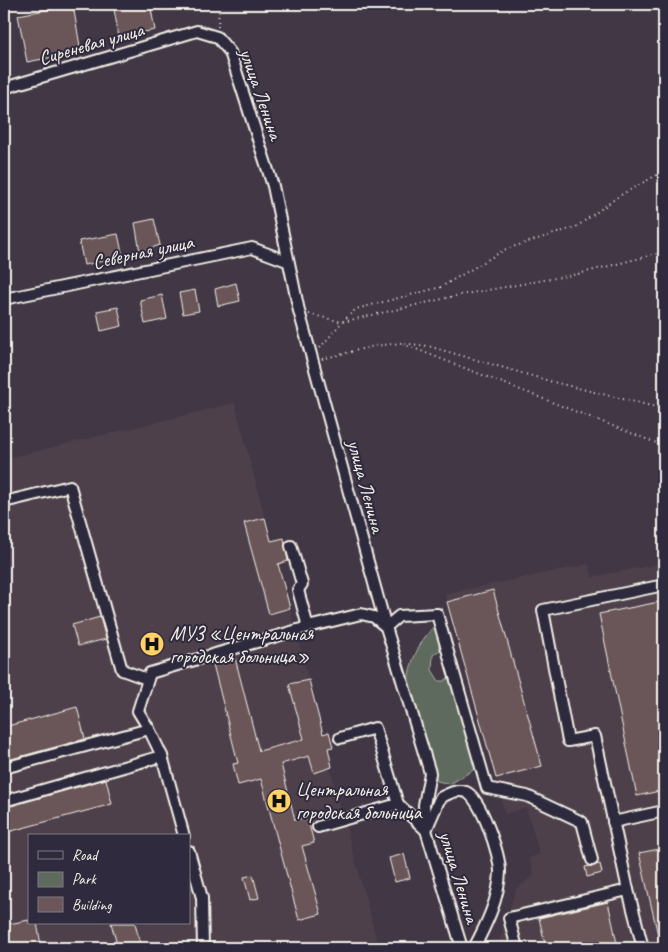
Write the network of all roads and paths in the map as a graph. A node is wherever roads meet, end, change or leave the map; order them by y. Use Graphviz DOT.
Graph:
graph roads {
  1 [pos="219,4"];
  2 [pos="218,37"];
  3 [pos="4,88"];
  4 [pos="664,171"];
  5 [pos="664,252"];
  6 [pos="287,260"];
  7 [pos="4,299"];
  8 [pos="300,311"];
  9 [pos="342,322"];
  10 [pos="401,343"];
  11 [pos="312,358"];
  12 [pos="664,409"];
  13 [pos="664,446"];
  14 [pos="4,502"];
  15 [pos="291,546"];
  16 [pos="664,585"];
  17 [pos="386,626"];
  18 [pos="308,628"];
  19 [pos="147,679"];
  20 [pos="149,729"];
  21 [pos="340,738"];
  22 [pos="162,756"];
  23 [pos="4,768"];
  24 [pos="4,801"];
  25 [pos="398,804"];
  26 [pos="664,811"];
  27 [pos="613,822"];
  28 [pos="318,827"];
  29 [pos="426,830"];
  30 [pos="183,834"];
  31 [pos="190,855"];
  32 [pos="592,860"];
  33 [pos="628,890"];
  34 [pos="203,948"];
  35 [pos="462,948"];
  36 [pos="474,948"];
  37 [pos="517,948"];
  38 [pos="643,948"];
  1 -- 2 [label="path"];
  2 -- 3 [label="street, Сиреневая улица"];
  2 -- 6 [label="street, улица Ленина"];
  4 -- 9 [label="path"];
  5 -- 9 [label="path"];
  6 -- 7 [label="street, Северная улица"];
  6 -- 8 [label="street, улица Ленина"];
  8 -- 9 [label="path"];
  8 -- 11 [label="street, улица Ленина"];
  9 -- 11 [label="path"];
  10 -- 11 [label="path"];
  10 -- 12 [label="path"];
  10 -- 13 [label="path"];
  11 -- 17 [label="street, улица Ленина"];
  14 -- 19 [label="street"];
  15 -- 18 [label="street"];
  16 -- 27 [label="street"];
  17 -- 18 [label="street"];
  17 -- 29 [label="street, улица Ленина"];
  17 -- 32 [label="street"];
  18 -- 19 [label="street"];
  19 -- 20 [label="street"];
  20 -- 22 [label="street"];
  20 -- 23 [label="street"];
  21 -- 25 [label="street"];
  22 -- 24 [label="street"];
  22 -- 30 [label="street"];
  25 -- 28 [label="street"];
  25 -- 29 [label="street"];
  26 -- 27 [label="street"];
  27 -- 33 [label="street"];
  29 -- 35 [label="street, улица Ленина"];
  29 -- 36 [label="street"];
  31 -- 34 [label="street"];
  33 -- 37 [label="street"];
  33 -- 38 [label="street"];
}
